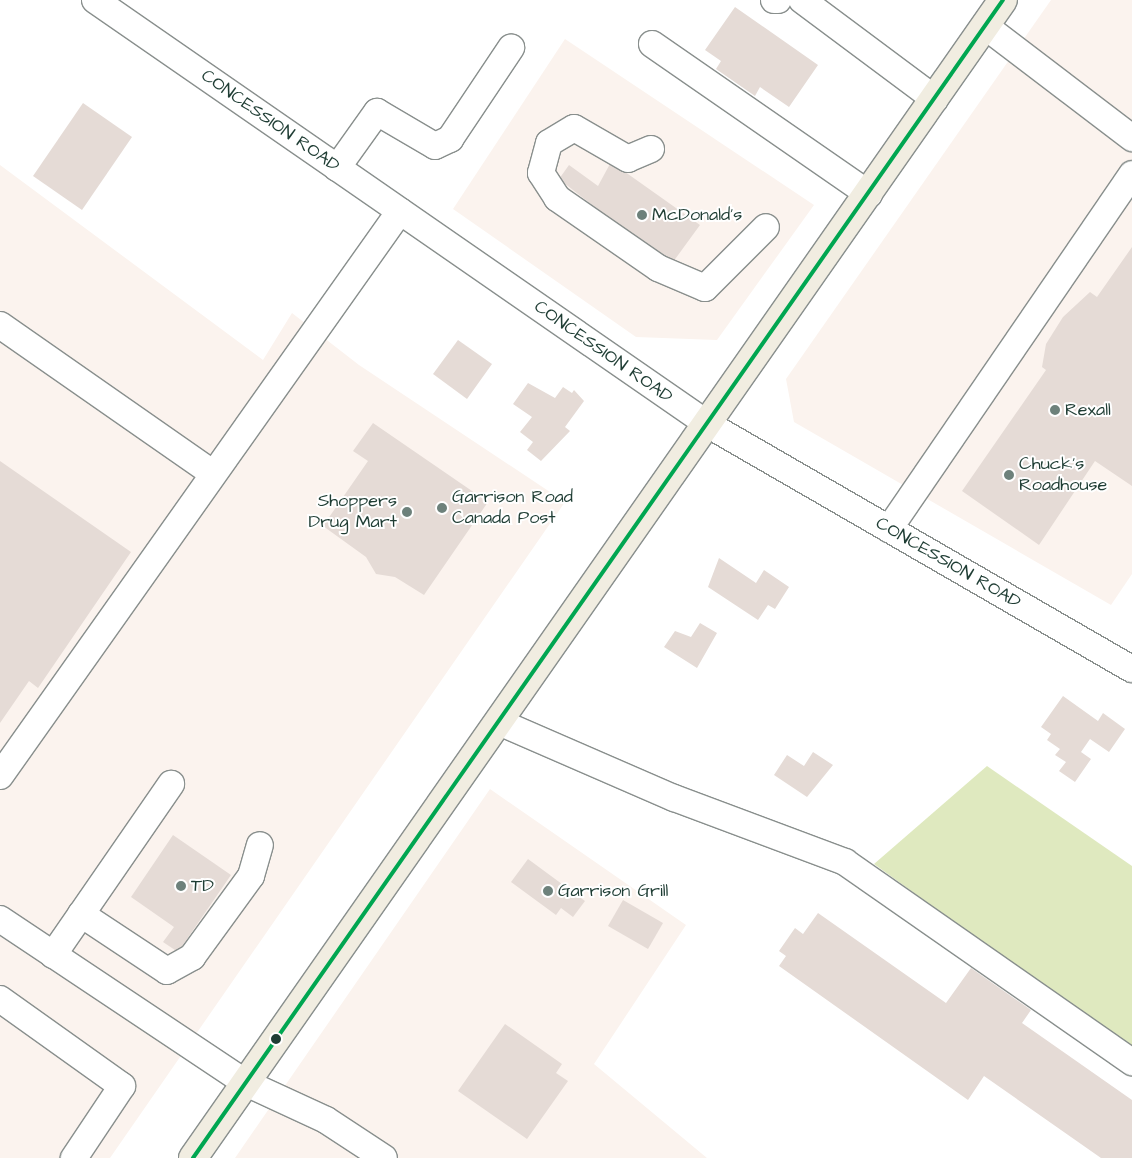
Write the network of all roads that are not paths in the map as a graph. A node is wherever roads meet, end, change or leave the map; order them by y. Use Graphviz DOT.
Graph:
graph roads {
  1 [pos="95,0"];
  2 [pos="774,0"];
  3 [pos="778,0"];
  4 [pos="802,0"];
  5 [pos="1003,0"];
  6 [pos="985,26"];
  7 [pos="652,44"];
  8 [pos="511,48"];
  9 [pos="935,99"];
  10 [pos="1132,138"];
  11 [pos="651,149"];
  12 [pos="337,168"];
  13 [pos="1132,174"];
  14 [pos="869,194"];
  15 [pos="400,212"];
  16 [pos="766,227"];
  17 [pos="0,326"];
  18 [pos="709,425"];
  19 [pos="212,473"];
  20 [pos="889,529"];
  21 [pos="1132,668"];
  22 [pos="499,722"];
  23 [pos="0,776"];
  24 [pos="172,784"];
  25 [pos="260,845"];
  26 [pos="81,914"];
  27 [pos="0,919"];
  28 [pos="53,955"];
  29 [pos="0,998"];
  30 [pos="1132,1062"];
  31 [pos="246,1083"];
  32 [pos="74,1158"];
  33 [pos="194,1158"];
  34 [pos="384,1158"];
  1 -- 12 [label="street, CONCESSION ROAD"];
  2 -- 3 [label="street"];
  4 -- 9 [label="street"];
  5 -- 6 [label="main road"];
  6 -- 9 [label="main road"];
  6 -- 10 [label="street"];
  7 -- 14 [label="street"];
  8 -- 12 [label="street"];
  9 -- 14 [label="main road"];
  11 -- 16 [label="street"];
  12 -- 15 [label="street, CONCESSION ROAD"];
  13 -- 20 [label="street"];
  14 -- 18 [label="main road"];
  15 -- 18 [label="street, CONCESSION ROAD"];
  15 -- 19 [label="street"];
  17 -- 19 [label="street"];
  18 -- 20 [label="street, CONCESSION ROAD"];
  18 -- 22 [label="main road"];
  19 -- 23 [label="street"];
  20 -- 21 [label="street, CONCESSION ROAD"];
  22 -- 30 [label="street"];
  22 -- 31 [label="main road"];
  24 -- 26 [label="street"];
  25 -- 26 [label="street"];
  26 -- 28 [label="street"];
  27 -- 28 [label="street"];
  28 -- 31 [label="street"];
  29 -- 32 [label="street"];
  31 -- 33 [label="main road"];
  31 -- 34 [label="street"];
}
